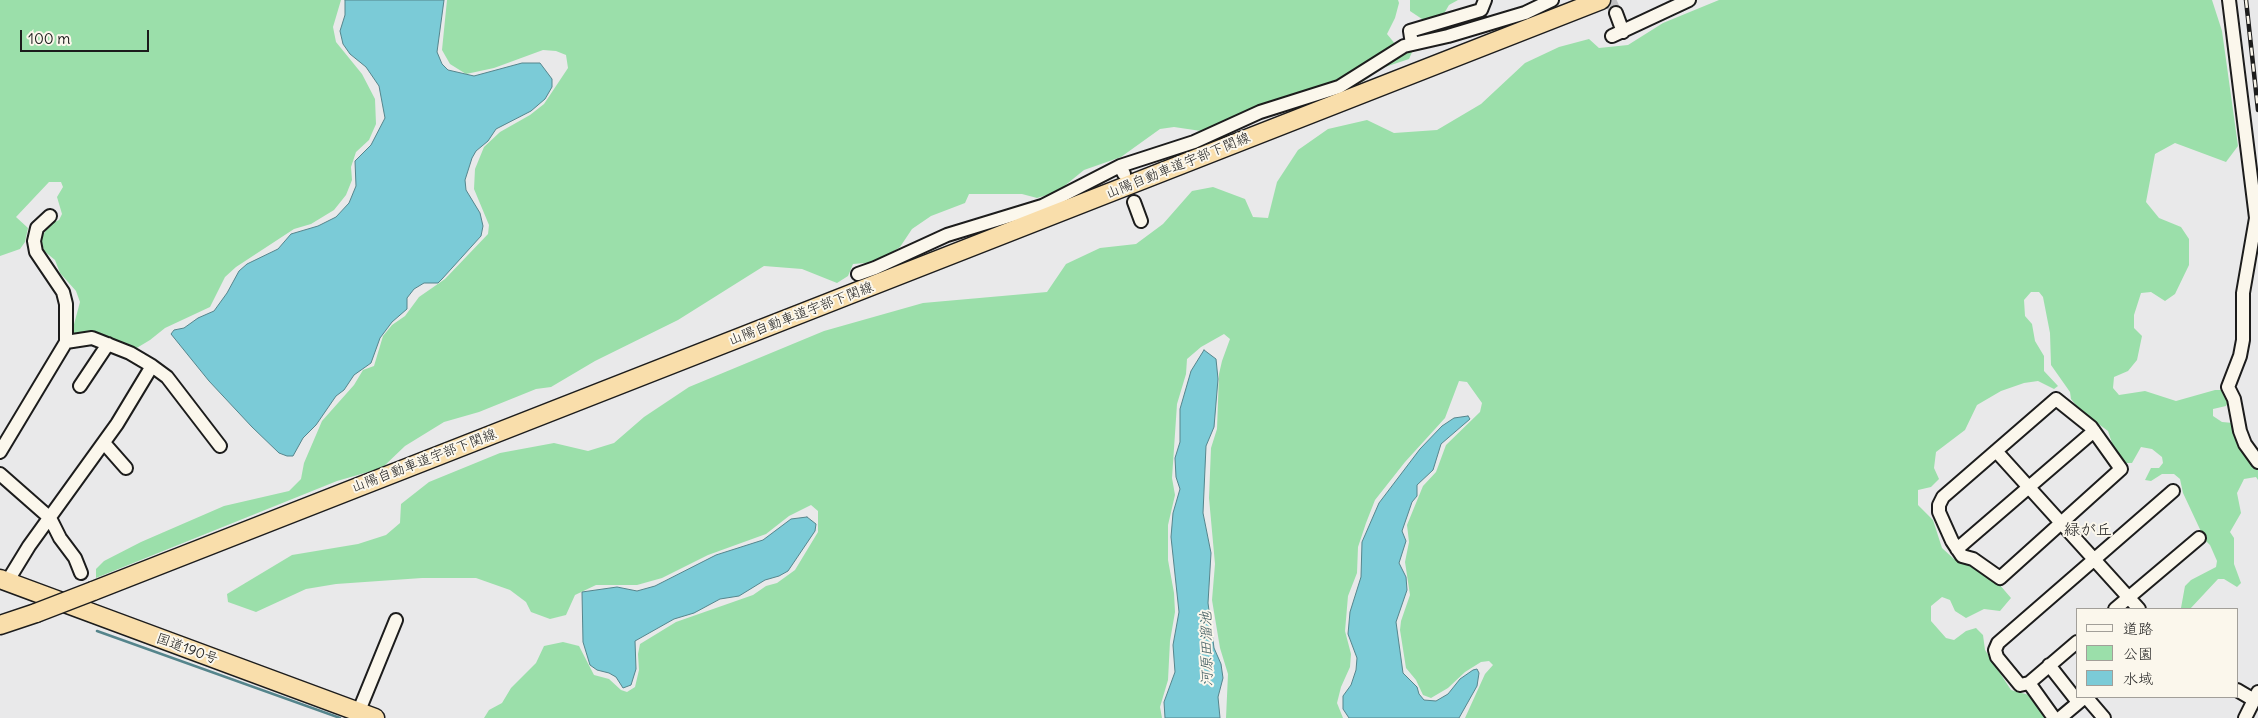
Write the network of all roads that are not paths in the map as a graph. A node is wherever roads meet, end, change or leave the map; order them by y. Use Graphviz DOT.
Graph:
graph roads {
  1 [pos="1485,0"];
  2 [pos="1552,0"];
  3 [pos="1601,0"];
  4 [pos="1689,0"];
  5 [pos="2229,0"];
  6 [pos="1616,13"];
  7 [pos="1412,44"];
  8 [pos="1134,202"];
  9 [pos="50,216"];
  10 [pos="1141,221"];
  11 [pos="858,274"];
  12 [pos="66,342"];
  13 [pos="108,344"];
  14 [pos="152,366"];
  15 [pos="80,386"];
  16 [pos="2094,431"];
  17 [pos="104,443"];
  18 [pos="220,446"];
  19 [pos="1996,451"];
  20 [pos="0,452"];
  21 [pos="2258,462"];
  22 [pos="126,468"];
  23 [pos="0,474"];
  24 [pos="2028,487"];
  25 [pos="2173,492"];
  26 [pos="50,518"];
  27 [pos="2060,524"];
  28 [pos="2199,538"];
  29 [pos="1957,549"];
  30 [pos="2095,560"];
  31 [pos="81,573"];
  32 [pos="4,581"];
  33 [pos="2129,597"];
  34 [pos="2116,608"];
  35 [pos="2138,608"];
  36 [pos="396,620"];
  37 [pos="0,625"];
  38 [pos="2076,643"];
  39 [pos="2049,666"];
  40 [pos="2029,682"];
  41 [pos="2238,690"];
  42 [pos="2076,692"];
  43 [pos="2256,696"];
  44 [pos="2083,699"];
  45 [pos="363,716"];
  46 [pos="2054,718"];
  47 [pos="2060,718"];
  48 [pos="2104,718"];
  49 [pos="2245,718"];
  1 -- 7 [label="street"];
  2 -- 7 [label="street"];
  3 -- 37 [label="highway, 山陽自動車道宇部下関線, bridge"];
  4 -- 6 [label="street"];
  5 -- 21 [label="street"];
  7 -- 11 [label="street"];
  8 -- 10 [label="street"];
  9 -- 12 [label="street"];
  12 -- 13 [label="street"];
  12 -- 20 [label="street"];
  13 -- 14 [label="street"];
  13 -- 15 [label="street"];
  14 -- 17 [label="street"];
  14 -- 18 [label="street"];
  16 -- 19 [label="street"];
  16 -- 24 [label="street"];
  16 -- 27 [label="street"];
  17 -- 22 [label="street"];
  17 -- 26 [label="street"];
  19 -- 24 [label="street"];
  19 -- 29 [label="street"];
  23 -- 26 [label="street"];
  24 -- 27 [label="street"];
  24 -- 29 [label="street"];
  25 -- 30 [label="street"];
  26 -- 31 [label="street"];
  26 -- 32 [label="street"];
  27 -- 29 [label="street"];
  27 -- 30 [label="street"];
  28 -- 33 [label="street"];
  30 -- 33 [label="street"];
  30 -- 40 [label="street"];
  32 -- 45 [label="highway, 国道190号"];
  33 -- 34 [label="street"];
  33 -- 35 [label="street"];
  36 -- 45 [label="street"];
  38 -- 39 [label="street"];
  39 -- 40 [label="street"];
  39 -- 42 [label="street"];
  40 -- 46 [label="street"];
  41 -- 43 [label="street"];
  43 -- 49 [label="street"];
  44 -- 47 [label="street"];
  44 -- 48 [label="street"];
}
